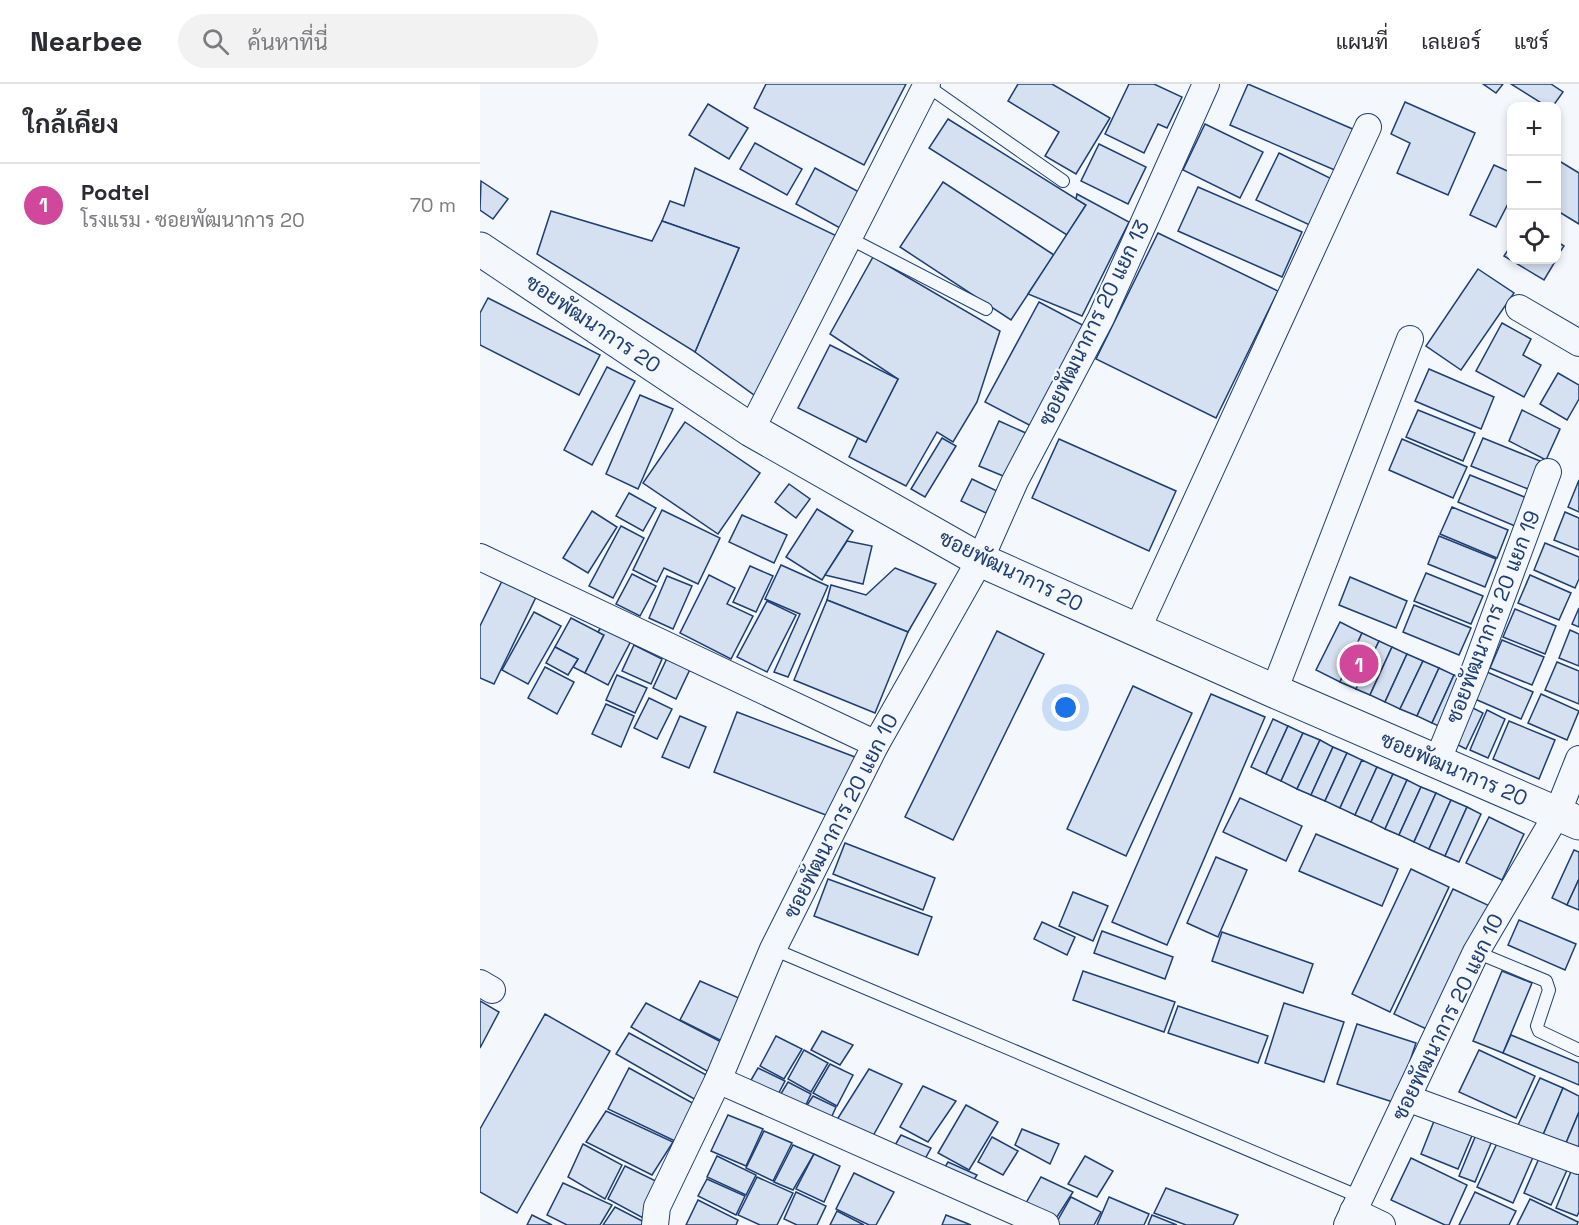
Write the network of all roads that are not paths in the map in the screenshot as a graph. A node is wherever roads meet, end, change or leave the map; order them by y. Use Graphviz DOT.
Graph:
graph roads {
  1 [pos="926,84"];
  2 [pos="1206,84"];
  3 [pos="1368,127"];
  4 [pos="1063,180"];
  5 [pos="849,238"];
  6 [pos="480,249"];
  7 [pos="1519,308"];
  8 [pos="986,309"];
  9 [pos="1410,339"];
  10 [pos="1579,343"];
  11 [pos="751,430"];
  12 [pos="1548,472"];
  13 [pos="480,557"];
  14 [pos="980,560"];
  15 [pos="1137,630"];
  16 [pos="1274,691"];
  17 [pos="876,744"];
  18 [pos="1579,759"];
  19 [pos="1437,762"];
  20 [pos="1568,818"];
  21 [pos="773,949"];
  22 [pos="1476,952"];
  23 [pos="1579,1050"];
  24 [pos="718,1080"];
  25 [pos="1407,1098"];
  26 [pos="1579,1161"];
  27 [pos="1353,1211"];
  28 [pos="655,1225"];
  29 [pos="1046,1225"];
  30 [pos="1382,1225"];
  1 -- 4 [label="lane"];
  1 -- 5 [label="street"];
  2 -- 14 [label="street, ซอยพัฒนาการ 20 แยก 13"];
  3 -- 15 [label="street"];
  5 -- 8 [label="lane"];
  5 -- 11 [label="street"];
  6 -- 11 [label="street, ซอยพัฒนาการ 20"];
  7 -- 10 [label="street"];
  9 -- 16 [label="street"];
  11 -- 14 [label="street, ซอยพัฒนาการ 20"];
  12 -- 19 [label="street, ซอยพัฒนาการ 20 แยก 19"];
  13 -- 17 [label="street"];
  14 -- 15 [label="street, ซอยพัฒนาการ 20"];
  14 -- 17 [label="street, ซอยพัฒนาการ 20 แยก 10"];
  15 -- 16 [label="street, ซอยพัฒนาการ 20"];
  16 -- 19 [label="street, ซอยพัฒนาการ 20"];
  17 -- 21 [label="street, ซอยพัฒนาการ 20 แยก 10"];
  18 -- 20 [label="street, ซอยพัฒนาการ 20 แยก 10"];
  19 -- 20 [label="street, ซอยพัฒนาการ 20"];
  20 -- 22 [label="street, ซอยพัฒนาการ 20 แยก 10"];
  21 -- 24 [label="street, ซอยพัฒนาการ 20 แยก 10"];
  21 -- 27 [label="lane"];
  22 -- 23 [label="lane"];
  22 -- 25 [label="street, ซอยพัฒนาการ 20 แยก 10"];
  24 -- 28 [label="street, ซอยพัฒนาการ 20 แยก 10"];
  24 -- 29 [label="street"];
  25 -- 26 [label="street"];
  25 -- 27 [label="street, ซอยพัฒนาการ 20 แยก 10"];
  27 -- 30 [label="street"];
}
